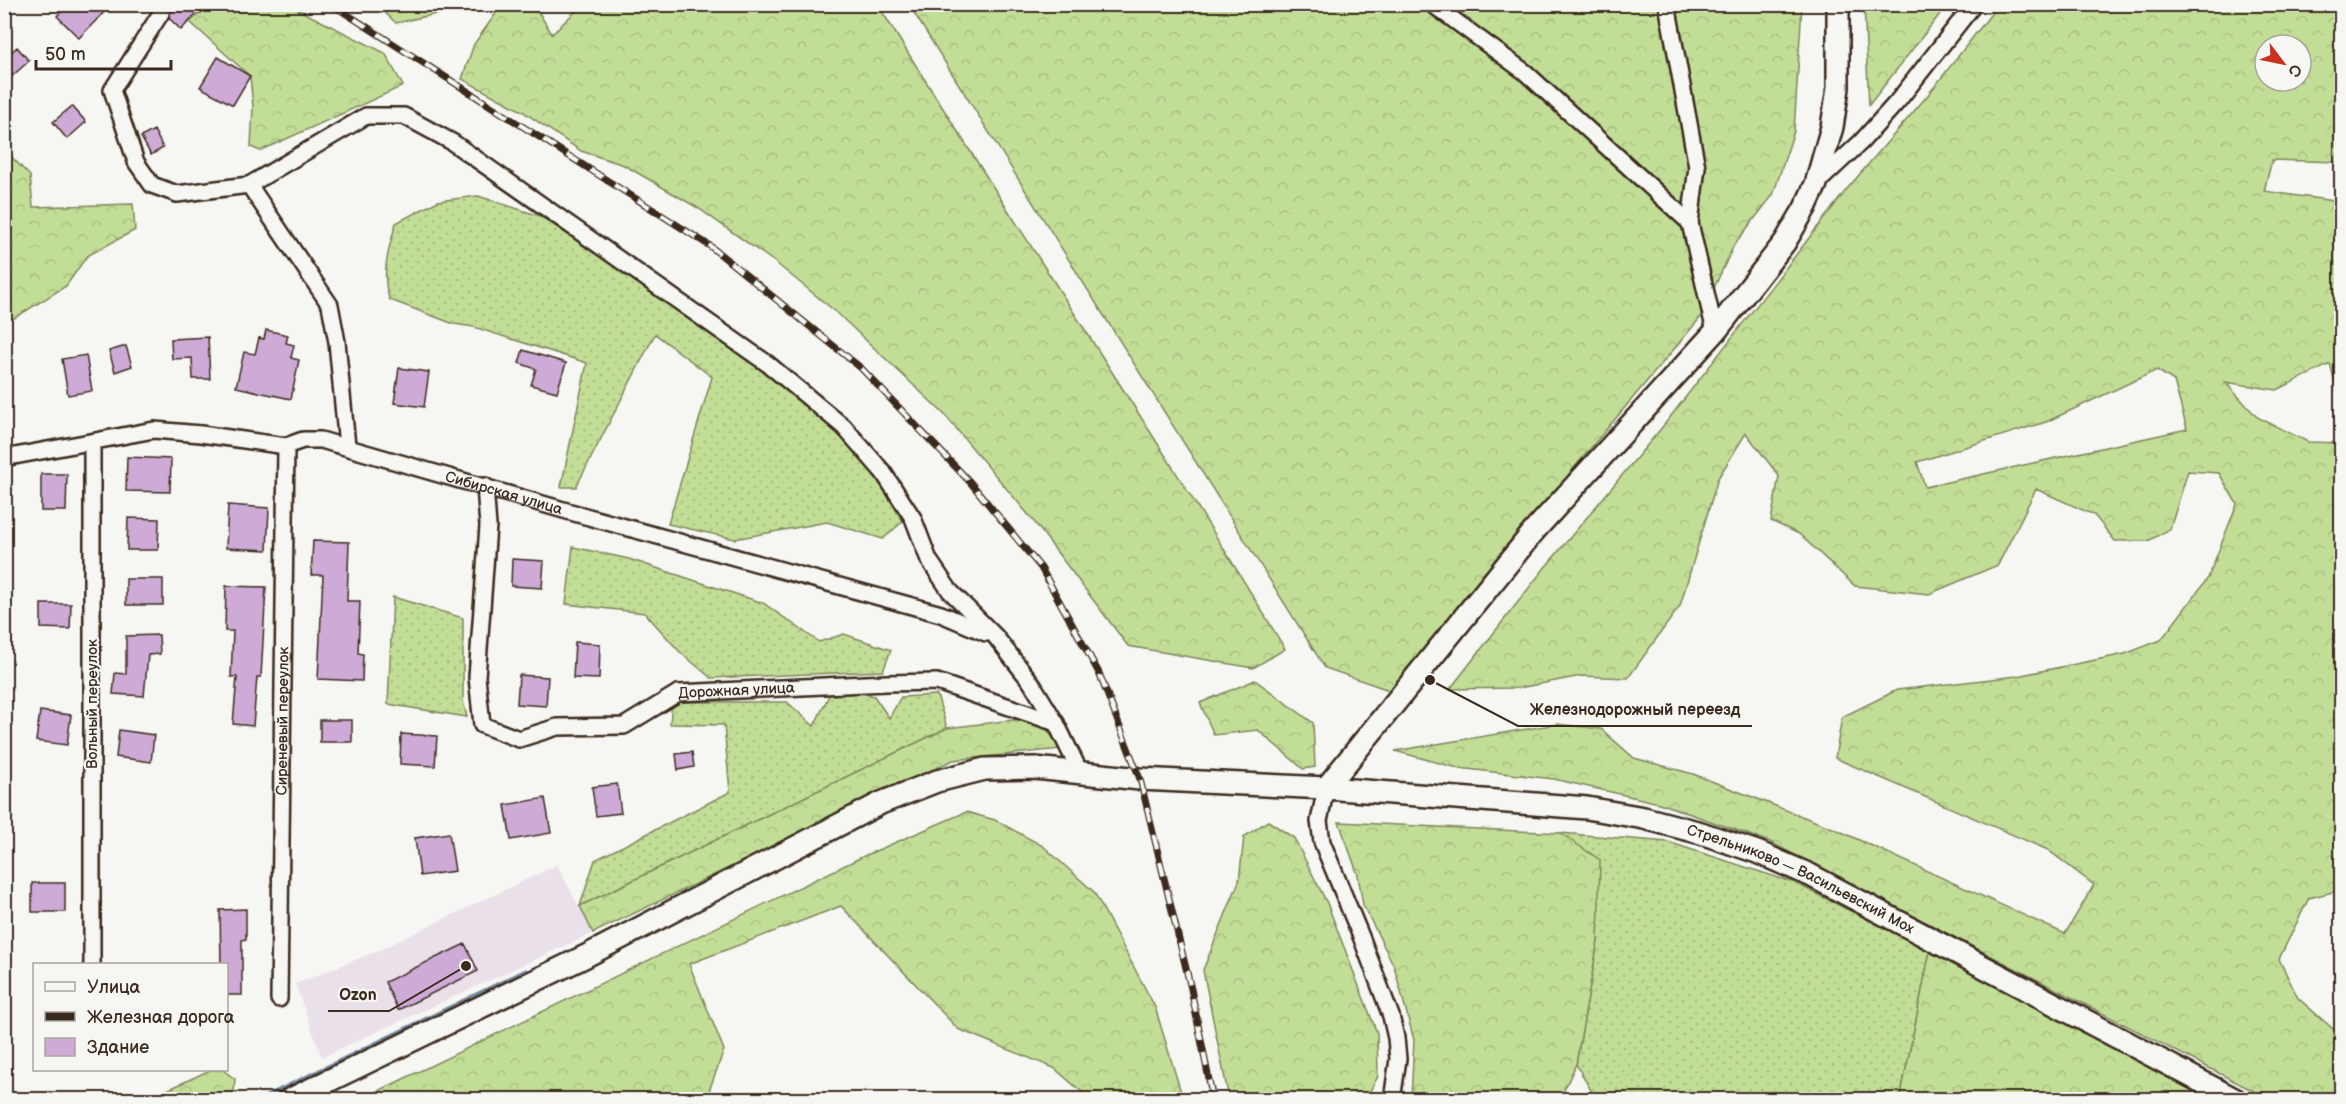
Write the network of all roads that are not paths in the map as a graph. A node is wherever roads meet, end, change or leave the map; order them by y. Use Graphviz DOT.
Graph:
graph roads {
  1 [pos="162,4"];
  2 [pos="1432,4"];
  3 [pos="1667,4"];
  4 [pos="1838,4"];
  5 [pos="1974,4"];
  6 [pos="1816,184"];
  7 [pos="249,185"];
  8 [pos="1690,223"];
  9 [pos="1714,332"];
  10 [pos="92,442"];
  11 [pos="286,446"];
  12 [pos="347,446"];
  13 [pos="4,458"];
  14 [pos="485,486"];
  15 [pos="995,636"];
  16 [pos="1056,723"];
  17 [pos="1080,772"];
  18 [pos="1326,789"];
  19 [pos="92,963"];
  20 [pos="279,999"];
  21 [pos="289,1100"];
  22 [pos="1392,1100"];
  23 [pos="2236,1100"];
  1 -- 7 [label="street"];
  2 -- 8 [label="street"];
  3 -- 8 [label="street"];
  4 -- 6 [label="main road"];
  5 -- 6 [label="street"];
  6 -- 9 [label="main road"];
  7 -- 12 [label="street"];
  7 -- 15 [label="street"];
  8 -- 9 [label="street"];
  9 -- 18 [label="main road"];
  10 -- 11 [label="street, Сибирская улица"];
  10 -- 13 [label="street, Сибирская улица"];
  10 -- 19 [label="street, Вольный переулок"];
  11 -- 12 [label="street, Сибирская улица"];
  11 -- 20 [label="street, Сиреневый переулок"];
  12 -- 14 [label="street, Сибирская улица"];
  14 -- 15 [label="street, Сибирская улица"];
  14 -- 16 [label="street, Дорожная улица"];
  15 -- 16 [label="street"];
  16 -- 17 [label="street"];
  17 -- 18 [label="main road, Стрельниково — Васильевский Мох"];
  17 -- 21 [label="main road, Стрельниково — Васильевский Мох"];
  18 -- 22 [label="street"];
  18 -- 23 [label="main road, Стрельниково — Васильевский Мох"];
}
